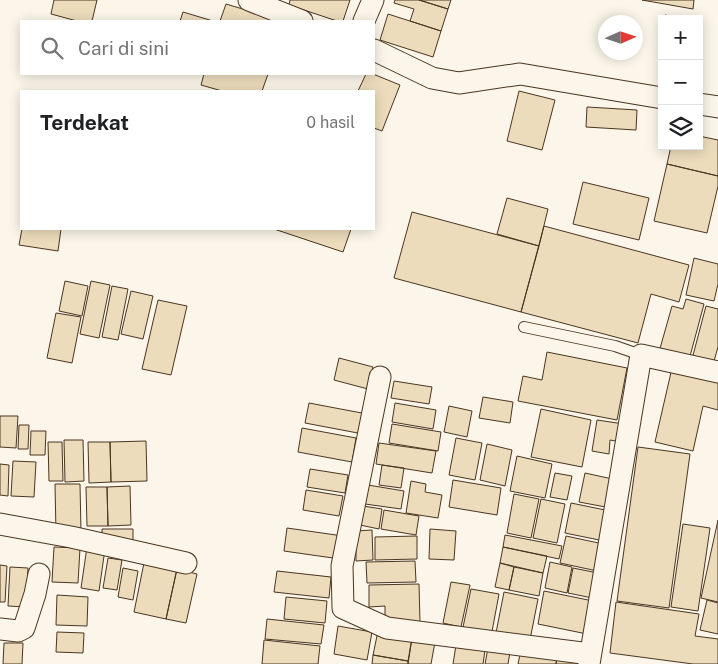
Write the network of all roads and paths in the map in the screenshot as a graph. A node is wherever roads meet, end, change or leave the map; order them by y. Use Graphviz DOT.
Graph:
graph roads {
  1 [pos="249,0"];
  2 [pos="373,0"];
  3 [pos="299,20"];
  4 [pos="364,20"];
  5 [pos="375,50"];
  6 [pos="658,97"];
  7 [pos="703,105"];
  8 [pos="718,107"];
  9 [pos="524,327"];
  10 [pos="641,355"];
  11 [pos="718,372"];
  12 [pos="380,377"];
  13 [pos="0,524"];
  14 [pos="186,564"];
  15 [pos="39,574"];
  16 [pos="0,629"];
  17 [pos="589,659"];
  1 -- 3 [label="street"];
  2 -- 4 [label="street"];
  5 -- 6 [label="street"];
  7 -- 8 [label="street"];
  9 -- 10 [label="lane"];
  10 -- 11 [label="street"];
  10 -- 17 [label="street"];
  12 -- 17 [label="street"];
  13 -- 14 [label="street"];
  15 -- 16 [label="street"];
}
